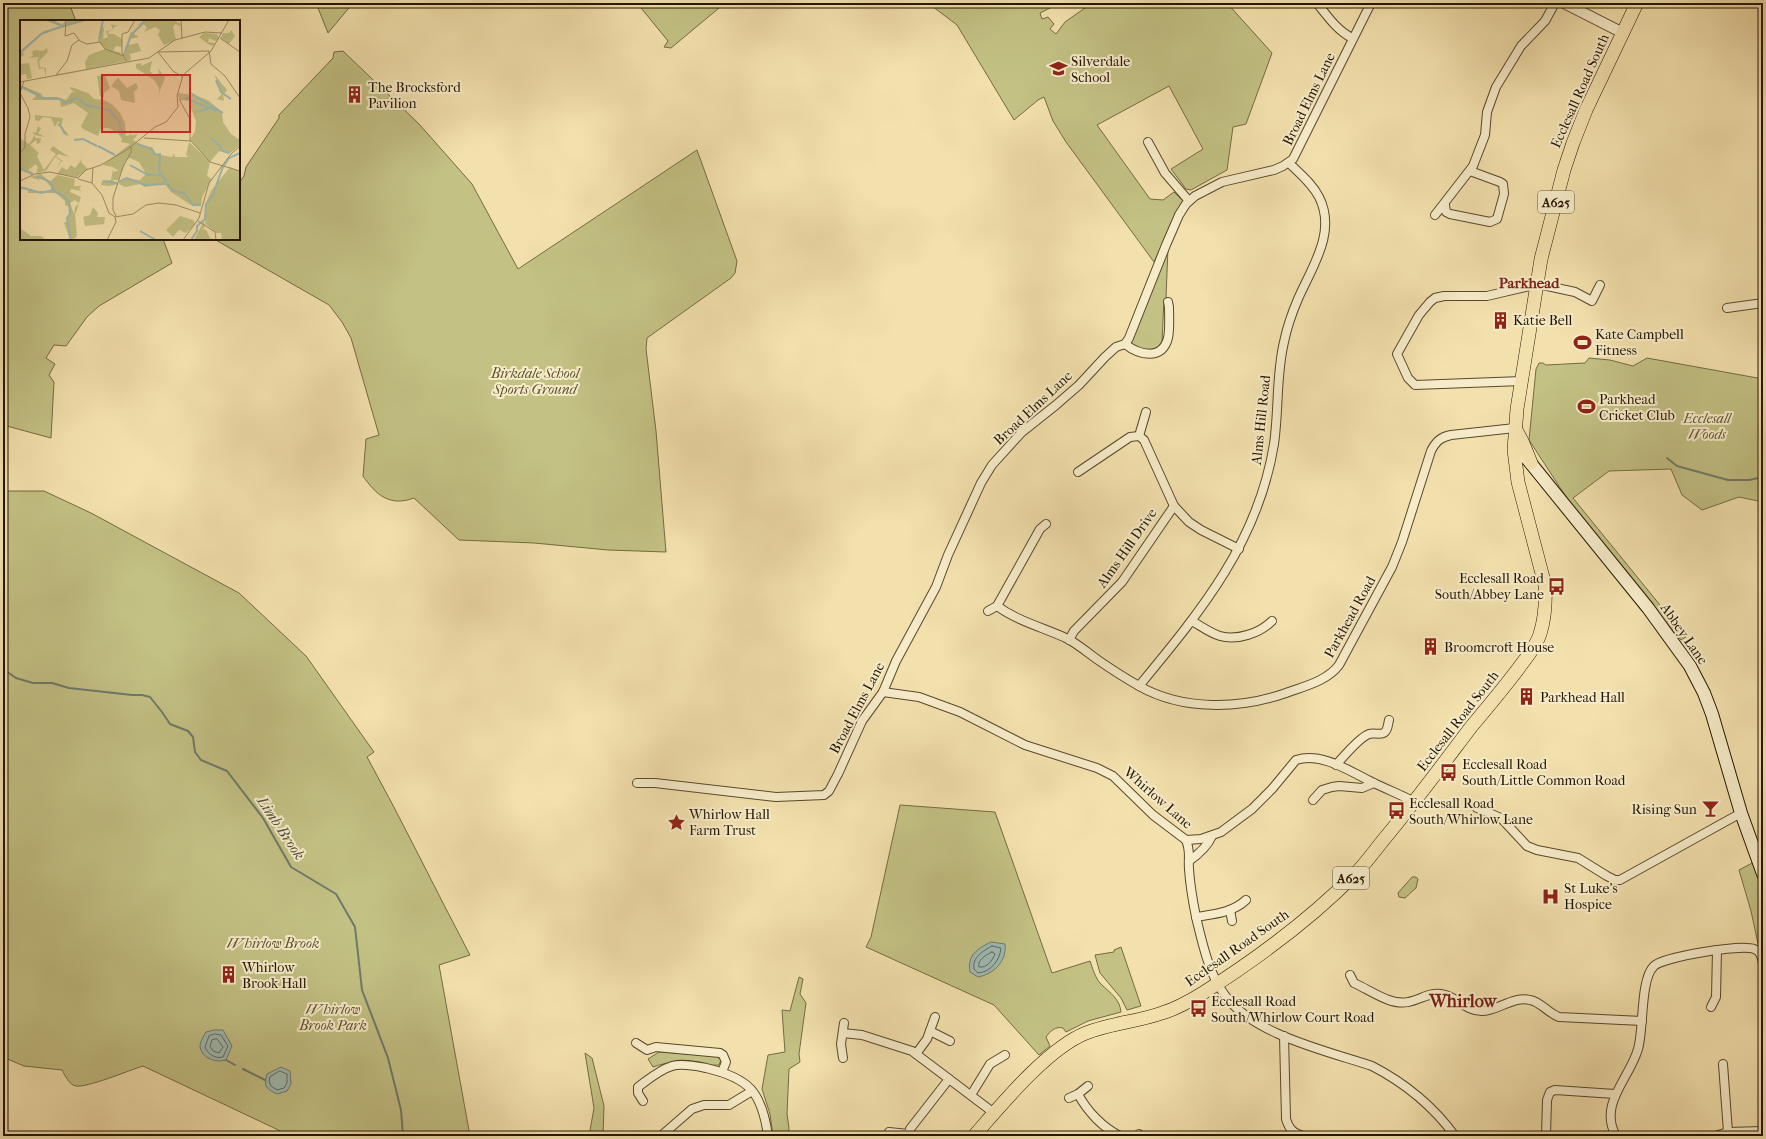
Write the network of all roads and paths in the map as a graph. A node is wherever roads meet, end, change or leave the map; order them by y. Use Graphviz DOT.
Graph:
graph roads {
  1 [pos="1317,3"];
  2 [pos="1371,3"];
  3 [pos="1555,3"];
  4 [pos="1564,3"];
  5 [pos="1637,3"];
  6 [pos="1623,34"];
  7 [pos="1352,38"];
  8 [pos="1148,142"];
  9 [pos="1289,163"];
  10 [pos="1470,171"];
  11 [pos="1189,201"];
  12 [pos="1444,206"];
  13 [pos="1436,215"];
  14 [pos="1538,284"];
  15 [pos="1600,285"];
  16 [pos="1168,302"];
  17 [pos="1763,303"];
  18 [pos="1727,308"];
  19 [pos="1125,344"];
  20 [pos="1522,381"];
  21 [pos="1146,412"];
  22 [pos="1515,428"];
  23 [pos="1139,436"];
  24 [pos="1514,450"];
  25 [pos="1533,465"];
  26 [pos="1078,472"];
  27 [pos="1518,482"];
  28 [pos="1174,506"];
  29 [pos="1046,524"];
  30 [pos="1239,549"];
  31 [pos="997,606"];
  32 [pos="988,611"];
  33 [pos="1192,621"];
  34 [pos="1272,621"];
  35 [pos="1069,640"];
  36 [pos="1139,686"];
  37 [pos="883,692"];
  38 [pos="1389,720"];
  39 [pos="1336,765"];
  40 [pos="636,783"];
  41 [pos="1374,783"];
  42 [pos="1313,800"];
  43 [pos="1415,802"];
  44 [pos="1477,808"];
  45 [pos="1741,813"];
  46 [pos="1212,836"];
  47 [pos="1186,840"];
  48 [pos="1189,861"];
  49 [pos="1763,874"];
  50 [pos="1246,900"];
  51 [pos="1230,910"];
  52 [pos="1196,917"];
  53 [pos="1232,921"];
  54 [pos="1717,950"];
  55 [pos="1763,964"];
  56 [pos="1350,975"];
  57 [pos="1217,984"];
  58 [pos="1711,1007"];
  59 [pos="935,1016"];
  60 [pos="1642,1021"];
  61 [pos="844,1023"];
  62 [pos="930,1031"];
  63 [pos="843,1034"];
  64 [pos="1284,1036"];
  65 [pos="950,1041"];
  66 [pos="636,1042"];
  67 [pos="916,1054"];
  68 [pos="1004,1055"];
  69 [pos="843,1058"];
  70 [pos="1723,1064"];
  71 [pos="722,1072"];
  72 [pos="949,1079"];
  73 [pos="1088,1086"];
  74 [pos="752,1090"];
  75 [pos="1078,1094"];
  76 [pos="1615,1094"];
  77 [pos="971,1095"];
  78 [pos="1069,1098"];
  79 [pos="643,1101"];
  80 [pos="994,1113"];
  81 [pos="889,1132"];
  82 [pos="1728,1132"];
  83 [pos="1763,1132"];
  84 [pos="909,1135"];
  85 [pos="661,1136"];
  86 [pos="768,1136"];
  87 [pos="974,1136"];
  88 [pos="1120,1136"];
  89 [pos="1303,1136"];
  90 [pos="1455,1136"];
  91 [pos="1546,1136"];
  92 [pos="1616,1136"];
  93 [pos="1715,1136"];
  1 -- 7 [label="street"];
  2 -- 7 [label="street, Broad Elms Lane"];
  3 -- 10 [label="street"];
  4 -- 6 [label="street"];
  5 -- 6 [label="main road, Ecclesall Road South / A625"];
  6 -- 14 [label="main road, Ecclesall Road South / A625"];
  7 -- 9 [label="street, Broad Elms Lane"];
  8 -- 11 [label="street"];
  9 -- 11 [label="street, Broad Elms Lane"];
  9 -- 30 [label="street, Alms Hill Road"];
  10 -- 12 [label="street"];
  10 -- 12 [label="street"];
  11 -- 19 [label="street, Broad Elms Lane"];
  12 -- 13 [label="street"];
  14 -- 15 [label="street"];
  14 -- 20 [label="main road, Ecclesall Road South / A625"];
  14 -- 20 [label="street"];
  16 -- 19 [label="street"];
  17 -- 18 [label="street"];
  19 -- 37 [label="street, Broad Elms Lane"];
  20 -- 22 [label="main road, Ecclesall Road South / A625"];
  21 -- 23 [label="street"];
  22 -- 24 [label="main road, Ecclesall Road South / A625"];
  22 -- 25 [label="main road"];
  22 -- 36 [label="street, Parkhead Road"];
  23 -- 26 [label="street"];
  23 -- 28 [label="street"];
  24 -- 25 [label="main road, Abbey Lane"];
  24 -- 27 [label="main road, Ecclesall Road South / A625"];
  25 -- 27 [label="main road"];
  25 -- 45 [label="main road, Abbey Lane"];
  27 -- 43 [label="main road, Ecclesall Road South / A625"];
  28 -- 30 [label="street"];
  28 -- 35 [label="street, Alms Hill Drive"];
  29 -- 31 [label="street"];
  30 -- 33 [label="street, Alms Hill Road"];
  31 -- 32 [label="street"];
  31 -- 35 [label="street, Parkhead Road"];
  33 -- 34 [label="street"];
  33 -- 36 [label="street, Alms Hill Road"];
  35 -- 36 [label="street, Parkhead Road"];
  37 -- 40 [label="street, Broad Elms Lane"];
  37 -- 47 [label="street, Whirlow Lane"];
  38 -- 39 [label="street"];
  39 -- 41 [label="street, Whirlow Lane"];
  39 -- 46 [label="street, Whirlow Lane"];
  41 -- 42 [label="street"];
  41 -- 43 [label="street, Whirlow Lane"];
  43 -- 57 [label="main road, Ecclesall Road South / A625"];
  44 -- 45 [label="street"];
  45 -- 49 [label="main road, Abbey Lane"];
  46 -- 47 [label="street, Whirlow Lane"];
  46 -- 48 [label="street"];
  47 -- 48 [label="street"];
  48 -- 52 [label="street"];
  50 -- 51 [label="street"];
  51 -- 52 [label="street"];
  51 -- 53 [label="street"];
  52 -- 57 [label="street"];
  54 -- 55 [label="street"];
  54 -- 58 [label="street"];
  54 -- 60 [label="street"];
  56 -- 60 [label="street"];
  57 -- 64 [label="street"];
  57 -- 80 [label="main road, Ecclesall Road South / A625"];
  59 -- 62 [label="street"];
  60 -- 76 [label="street"];
  61 -- 63 [label="street"];
  62 -- 65 [label="street"];
  62 -- 67 [label="street"];
  63 -- 67 [label="street"];
  63 -- 69 [label="street"];
  64 -- 89 [label="street"];
  64 -- 90 [label="street"];
  66 -- 71 [label="street"];
  67 -- 72 [label="street"];
  68 -- 77 [label="street"];
  70 -- 82 [label="street"];
  71 -- 74 [label="street"];
  71 -- 79 [label="street"];
  72 -- 77 [label="street"];
  72 -- 84 [label="street"];
  73 -- 75 [label="street"];
  74 -- 85 [label="street"];
  74 -- 86 [label="street"];
  75 -- 78 [label="street"];
  75 -- 88 [label="street"];
  76 -- 91 [label="street"];
  76 -- 92 [label="street"];
  77 -- 80 [label="street"];
  80 -- 87 [label="main road, Ecclesall Road South / A625"];
  81 -- 84 [label="street"];
  82 -- 83 [label="street"];
  82 -- 93 [label="street"];
}
